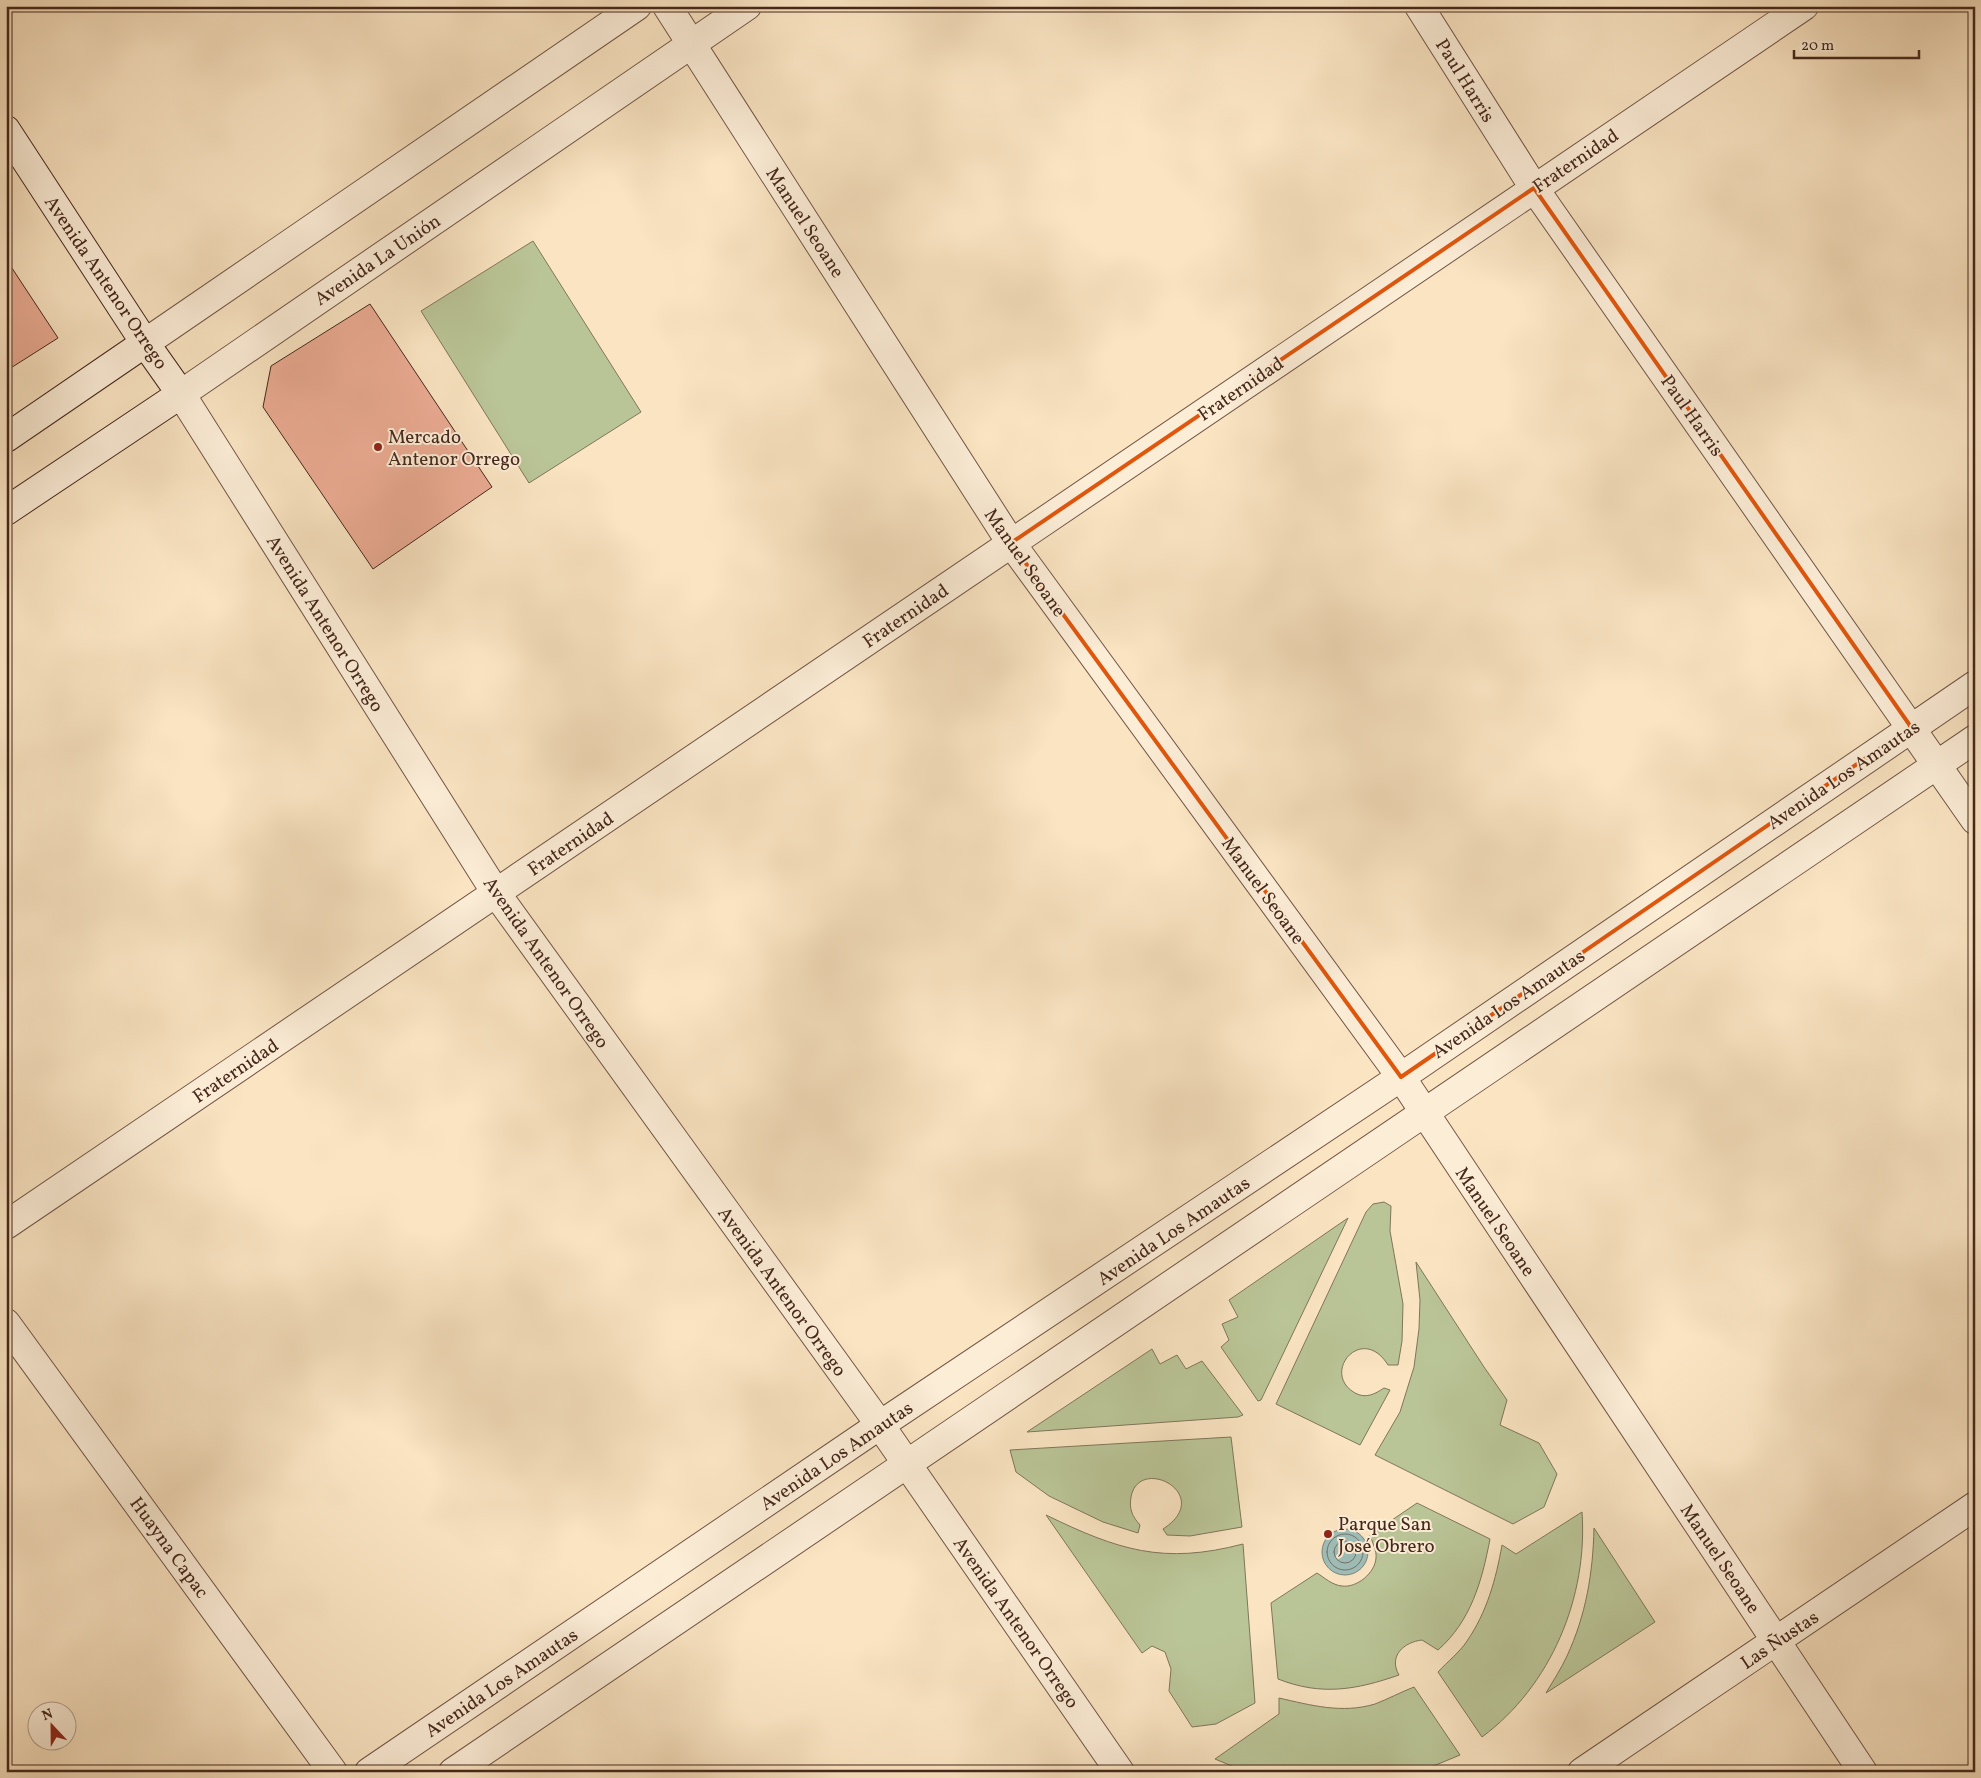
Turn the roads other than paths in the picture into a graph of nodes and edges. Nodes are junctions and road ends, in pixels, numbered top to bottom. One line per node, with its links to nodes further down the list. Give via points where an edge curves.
1 (637, 6): 9 (street)
2 (667, 6): 6 (street, Manuel Seoane)
3 (747, 6): 6 (street, Avenida La Unión)
4 (1419, 6): 8 (street, Paul Harris)
5 (1804, 6): 8 (street, Fraternidad)
6 (692, 43): 10 (street, Avenida La Unión); 13 (street, Manuel Seoane)
7 (6, 130): 9 (street, Avenida Antenor Orrego)
8 (1534, 188): 13 (street, Fraternidad); 15 (street, Paul Harris)
9 (145, 342): 10 (street, Avenida Antenor Orrego); 11 (street)
10 (181, 394): 12 (street, Avenida La Unión); 19 (street, Avenida Antenor Orrego)
11 (6, 438)
12 (6, 511)
13 (1011, 543): 19 (street, Fraternidad); 20 (street, Manuel Seoane)
14 (1975, 685): 15 (street, Avenida Los Amautas)
15 (1911, 727): 17 (street, Paul Harris); 20 (street, Avenida Los Amautas)
16 (1975, 738): 17 (street)
17 (1936, 764): 18 (street, Paul Harris); 21 (street)
18 (1975, 820)
19 (496, 893): 22 (street, Fraternidad); 24 (street, Avenida Antenor Orrego)
20 (1401, 1077): 21 (street, Manuel Seoane); 24 (street, Avenida Los Amautas)
21 (1424, 1113): 25 (street); 27 (street, Manuel Seoane)
22 (6, 1225)
23 (6, 1323): 28 (street, Huayna Capac)
24 (880, 1425): 25 (street, Avenida Antenor Orrego); 29 (street, Avenida Los Amautas)
25 (907, 1464): 30 (street); 31 (street, Avenida Antenor Orrego)
26 (1975, 1506): 27 (street, Las Ñustas)
27 (1776, 1641): 32 (street, Las Ñustas); 33 (street, Manuel Seoane)
28 (334, 1772)
29 (369, 1772)
30 (453, 1772)
31 (1120, 1772)
32 (1582, 1772)
33 (1863, 1772)

